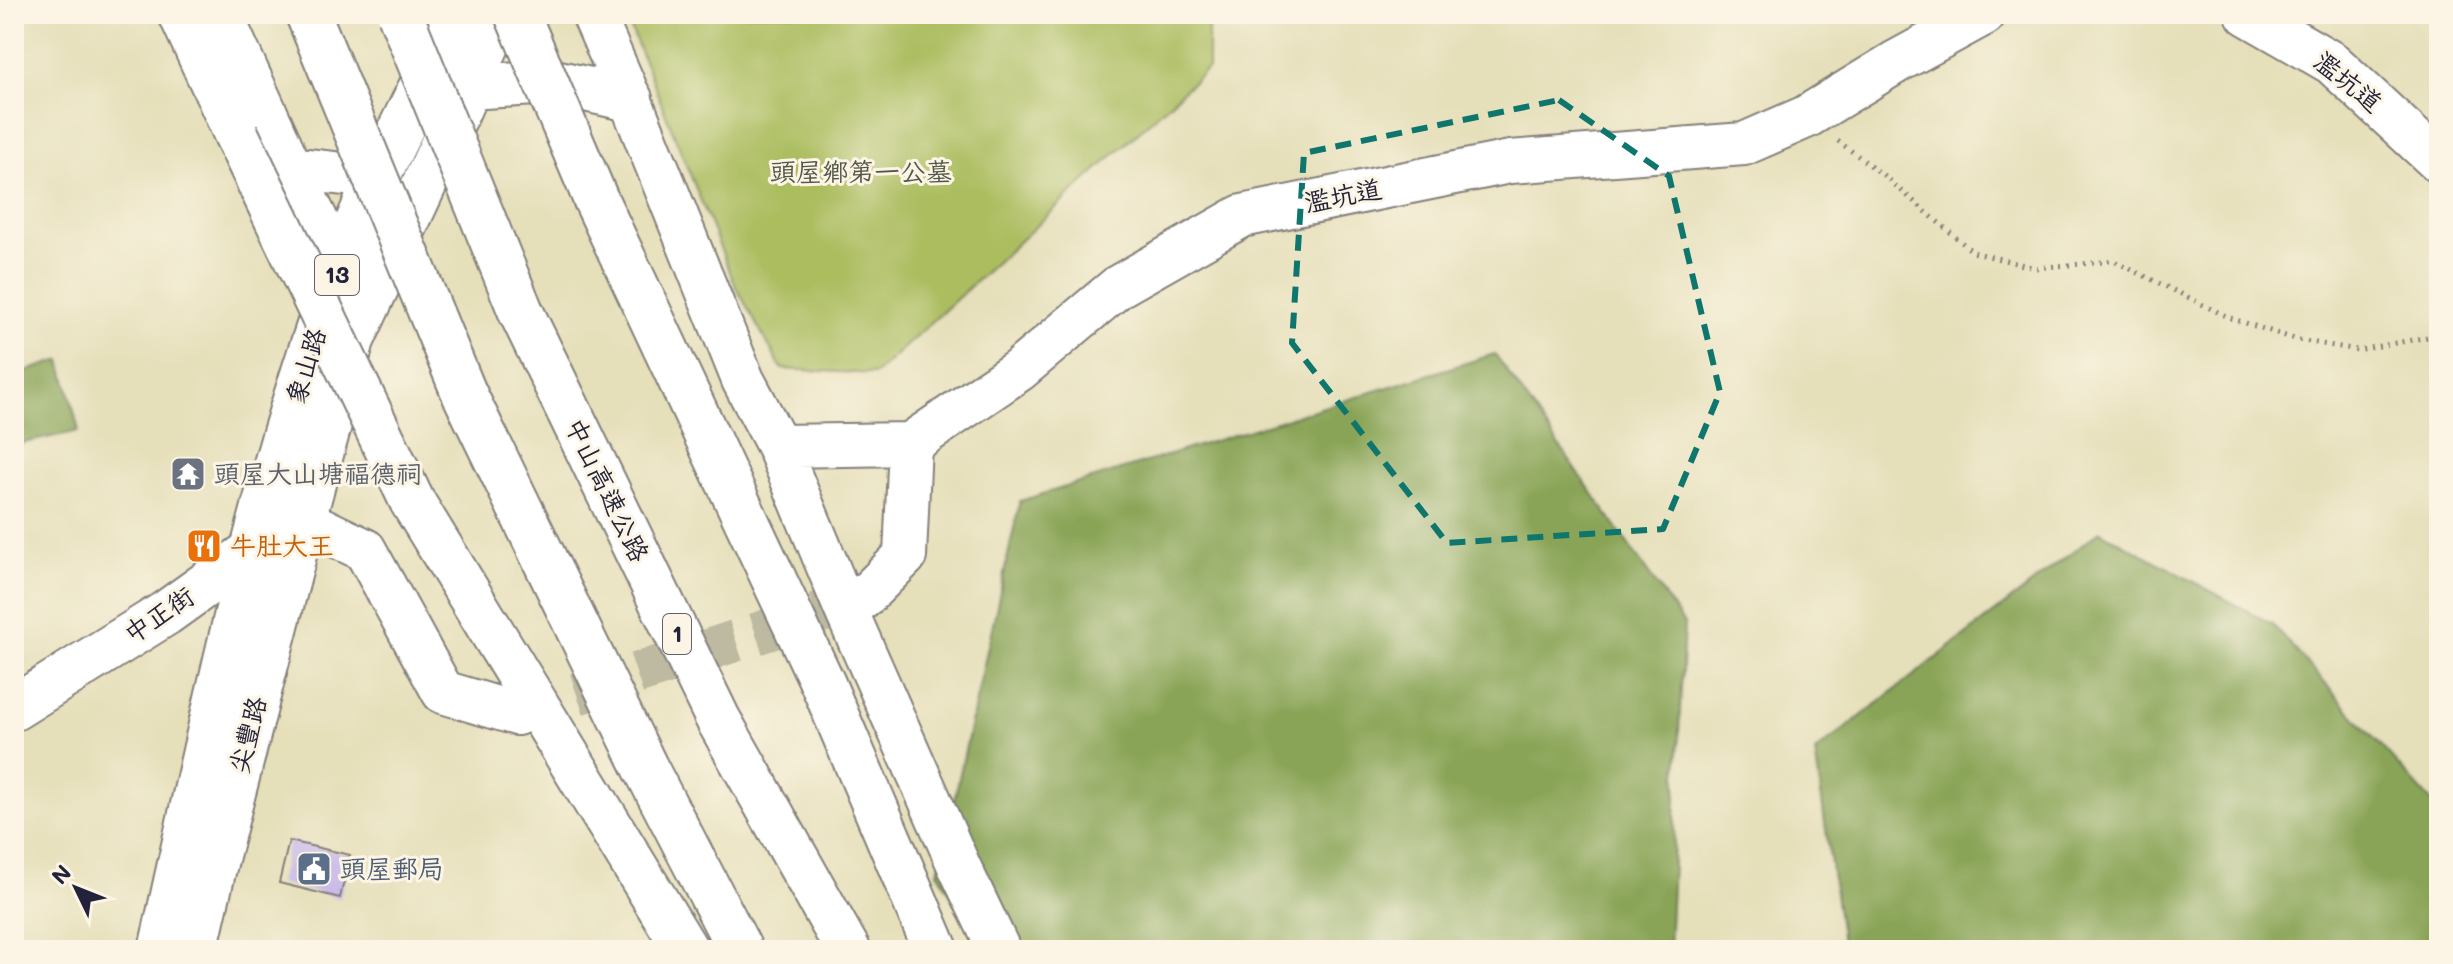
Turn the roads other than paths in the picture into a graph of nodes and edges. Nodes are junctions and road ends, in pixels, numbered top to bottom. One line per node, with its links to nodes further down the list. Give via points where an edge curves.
1 (181, 14): 27 (main road, bridge, via 412,501)
2 (221, 14): 14 (street)
3 (308, 14): 28 (main road, bridge, via 464,393)
4 (400, 14): 29 (main road, 中山高速公路 / 1, bridge, via 521,312 718,719)
5 (457, 14): 15 (main road, 象山路 / 13)
6 (501, 14): 11 (main road, 象山路 / 13)
7 (517, 14): 30 (main road, bridge, via 596,200 823,684)
8 (593, 14): 12 (street)
9 (1984, 14): 18 (street, 濫坑道, via 1806,117 1744,144 1510,162 1242,216 1119,286 1019,370)
10 (2247, 14): 13 (street, 濫坑道, via 2332,63)
11 (467, 87): 12 (main road, via 554,82); 17 (main road, 象山路 / 13)
12 (630, 99): 19 (street, via 743,380)
13 (2439, 162)
14 (291, 168): 15 (street); 16 (street)
15 (379, 178): 16 (main road, 象山路 / 13)
16 (339, 268): 17 (street); 21 (main road, 象山路 / 13)
17 (365, 316): 20 (main road, 象山路 / 13, via 352,340)
18 (910, 444): 19 (street); 22 (street, via 905,556)
19 (778, 446): 31 (street)
20 (303, 520): 21 (main road, 中正街); 24 (street, via 365,550 443,692); 26 (main road, 尖豐路 / 13)
21 (251, 550): 23 (main road, 中正街, via 166,613); 25 (main road, 尖豐路 / 13)
22 (863, 598)
23 (14, 708)
24 (517, 714)
25 (161, 950)
26 (195, 950)
27 (686, 950)
28 (740, 950)
29 (848, 950)
30 (936, 950)
31 (999, 950)

